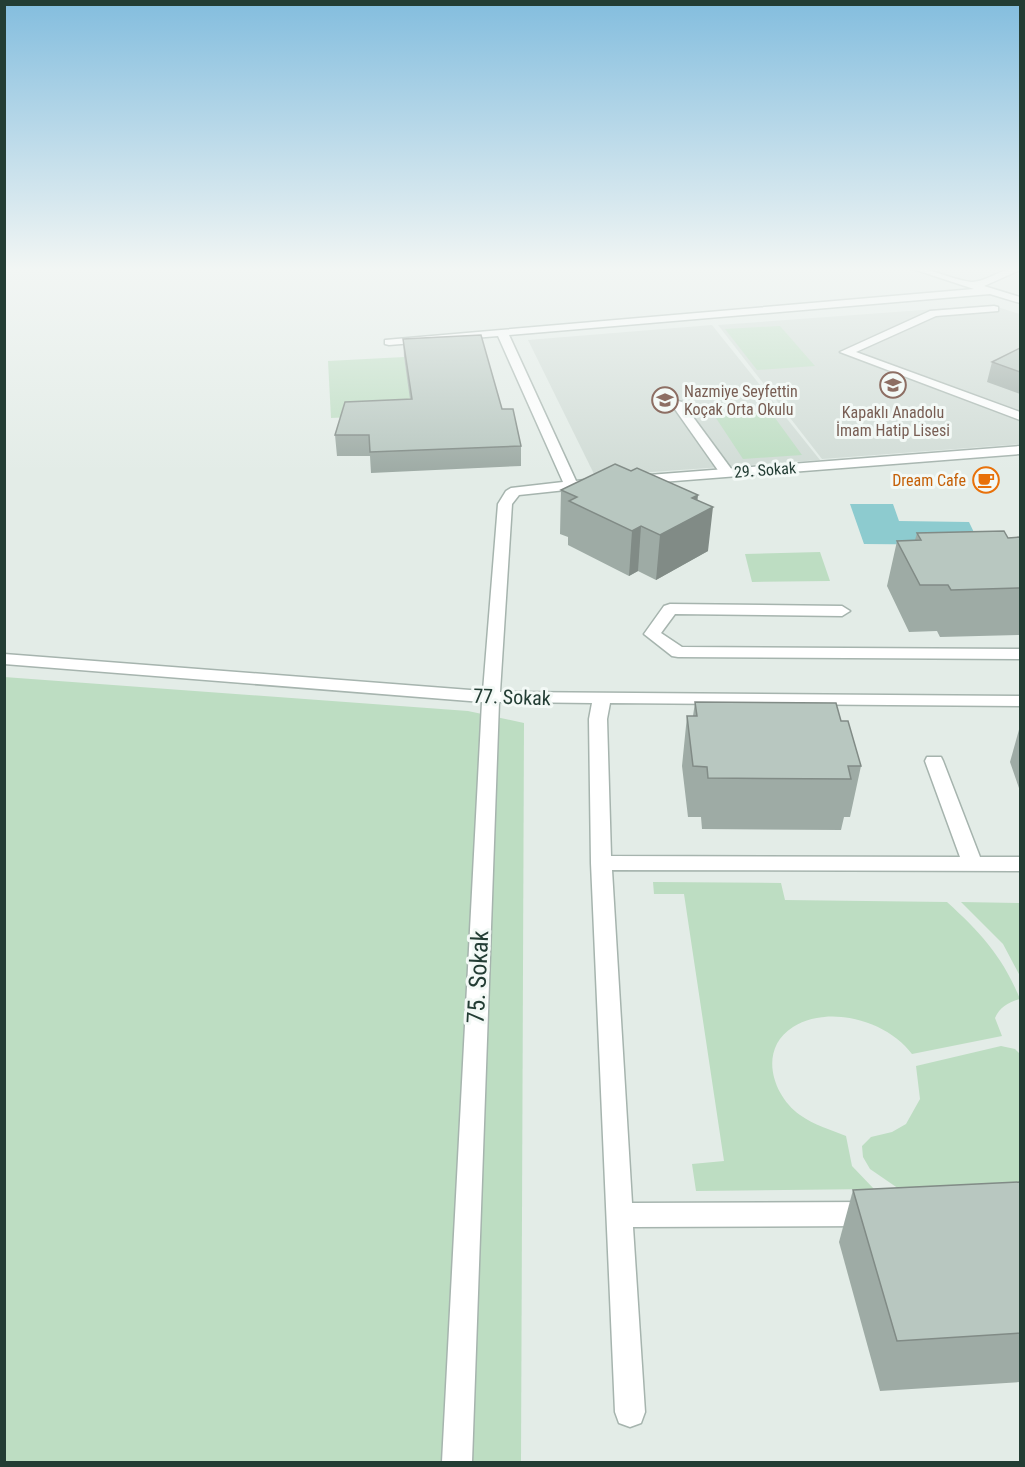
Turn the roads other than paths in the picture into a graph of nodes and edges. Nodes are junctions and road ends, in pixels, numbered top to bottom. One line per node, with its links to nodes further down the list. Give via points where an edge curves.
1 (471, 335): 4 (street)
2 (503, 335): 11 (street)
3 (883, 335): 6 (street, via 846,352)
4 (389, 342)
5 (678, 405): 8 (street)
6 (1020, 416)
7 (1020, 450): 8 (street, 29. Sokak)
8 (727, 473): 9 (street, 29. Sokak)
9 (627, 481)
10 (604, 482): 11 (street)
11 (571, 485): 15 (street, 75. Sokak, via 526,489 511,494 505,504)
12 (843, 611): 13 (street, via 670,609 652,634 678,652)
13 (1020, 654)
14 (4, 659): 15 (street, 77. Sokak)
15 (491, 697): 16 (street, 77. Sokak); 25 (street, 75. Sokak)
16 (603, 699): 17 (street, 77. Sokak); 19 (street, via 598,719)
17 (1020, 701)
18 (934, 761): 21 (street)
19 (601, 863): 21 (street); 23 (street)
20 (1020, 864): 21 (street)
21 (974, 865)
22 (891, 1214): 23 (street)
23 (620, 1215): 24 (street)
24 (630, 1412)
25 (457, 1462)

